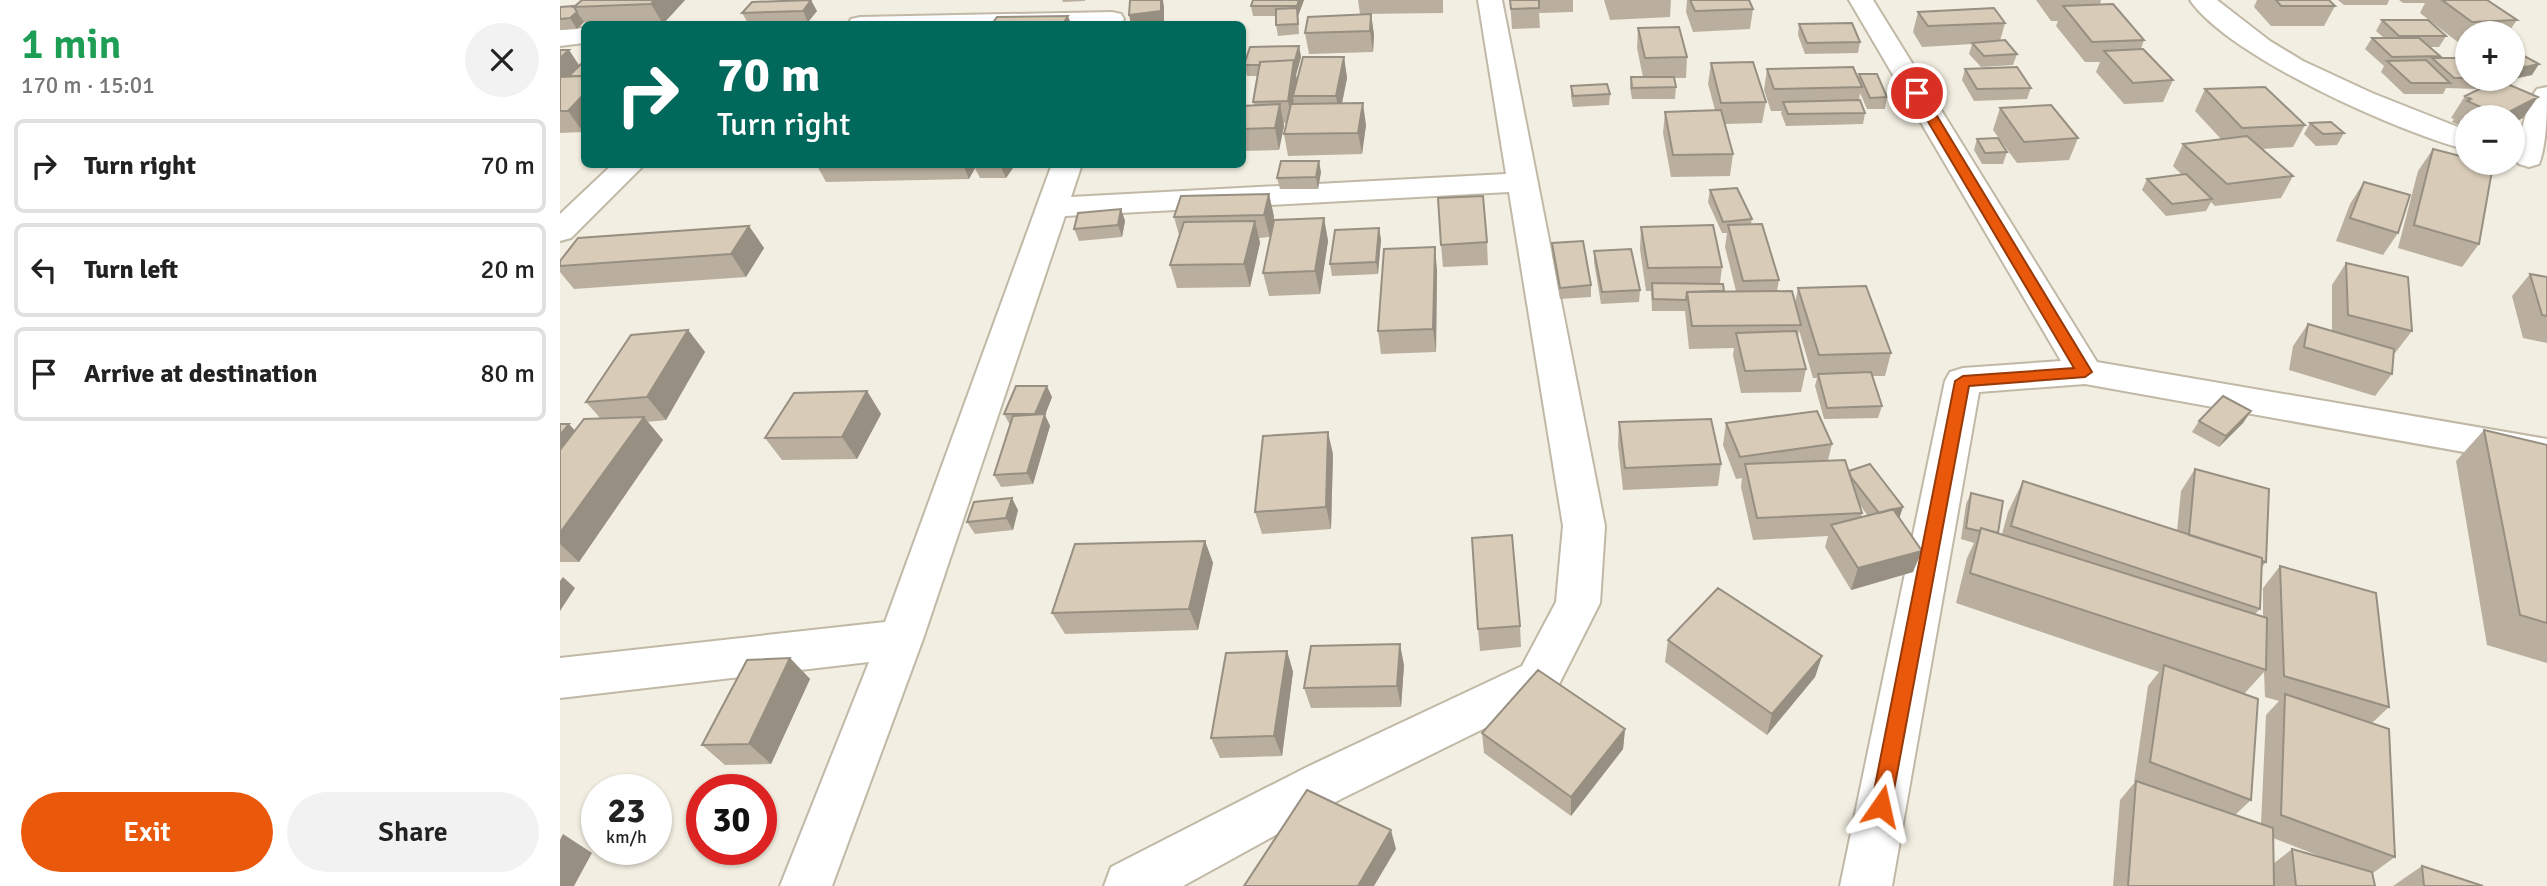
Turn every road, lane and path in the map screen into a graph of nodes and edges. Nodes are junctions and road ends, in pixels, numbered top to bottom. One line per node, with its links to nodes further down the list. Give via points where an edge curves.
1 (1490, 0): 13 (street)
2 (1861, 0): 16 (street)
3 (2202, 0): 9 (street, via 2278,59 2366,102)
4 (1113, 14): 5 (street)
5 (936, 21)
6 (581, 36): 7 (street)
7 (560, 38)
8 (2547, 95): 10 (street)
9 (2455, 136)
10 (2530, 158)
11 (627, 168): 15 (street)
12 (1066, 168): 14 (street)
13 (1522, 182): 14 (street); 21 (street, via 1584,526 1578,603 1538,680 1324,783)
14 (1054, 207): 18 (street)
15 (560, 231)
16 (2085, 372): 17 (street); 22 (street, via 1963,381)
17 (2547, 453)
18 (901, 639): 19 (street); 20 (street)
19 (560, 678)
20 (806, 886)
21 (1129, 886)
22 (1866, 886)

